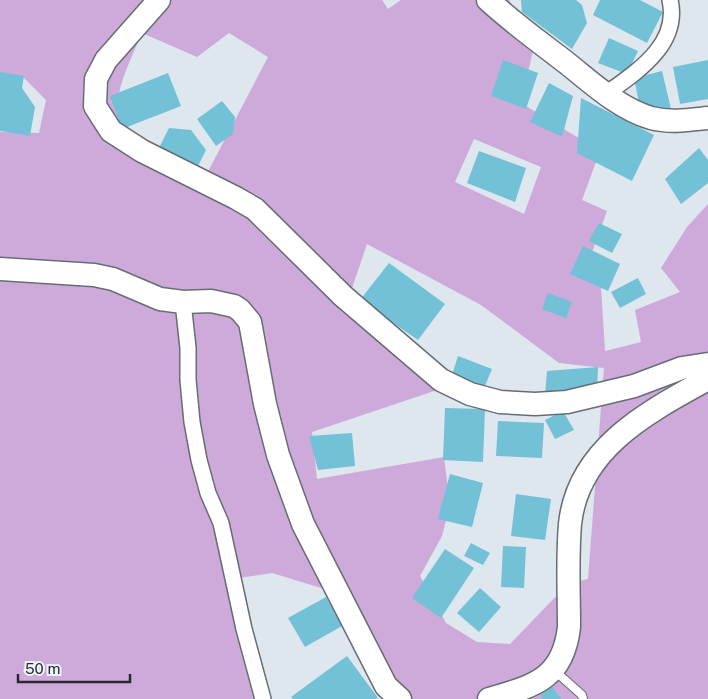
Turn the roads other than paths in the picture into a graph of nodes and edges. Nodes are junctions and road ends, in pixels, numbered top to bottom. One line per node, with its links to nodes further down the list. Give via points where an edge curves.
1 (159, 0): 8 (street, via 106,60 96,79 95,106 111,131 142,151 255,209 343,296 441,380 470,394 500,402 535,404 567,402 634,386 682,368)
2 (488, 0): 4 (street)
3 (670, 0): 4 (street, via 673,13 668,37 637,72)
4 (606, 94): 5 (street, via 651,118 671,121)
5 (708, 118)
6 (0, 269): 7 (street, via 94,274 160,299)
7 (183, 302): 11 (street, via 192,422 199,460 221,524); 12 (street, via 211,301 234,306 250,322 278,455 303,524 386,686)
8 (708, 364)
9 (708, 379): 10 (street, via 621,433 592,464 581,483 570,524 567,642)
10 (553, 670): 13 (street, via 530,686); 14 (lane)
11 (263, 699)
12 (400, 699)
13 (489, 699)
14 (583, 699)

